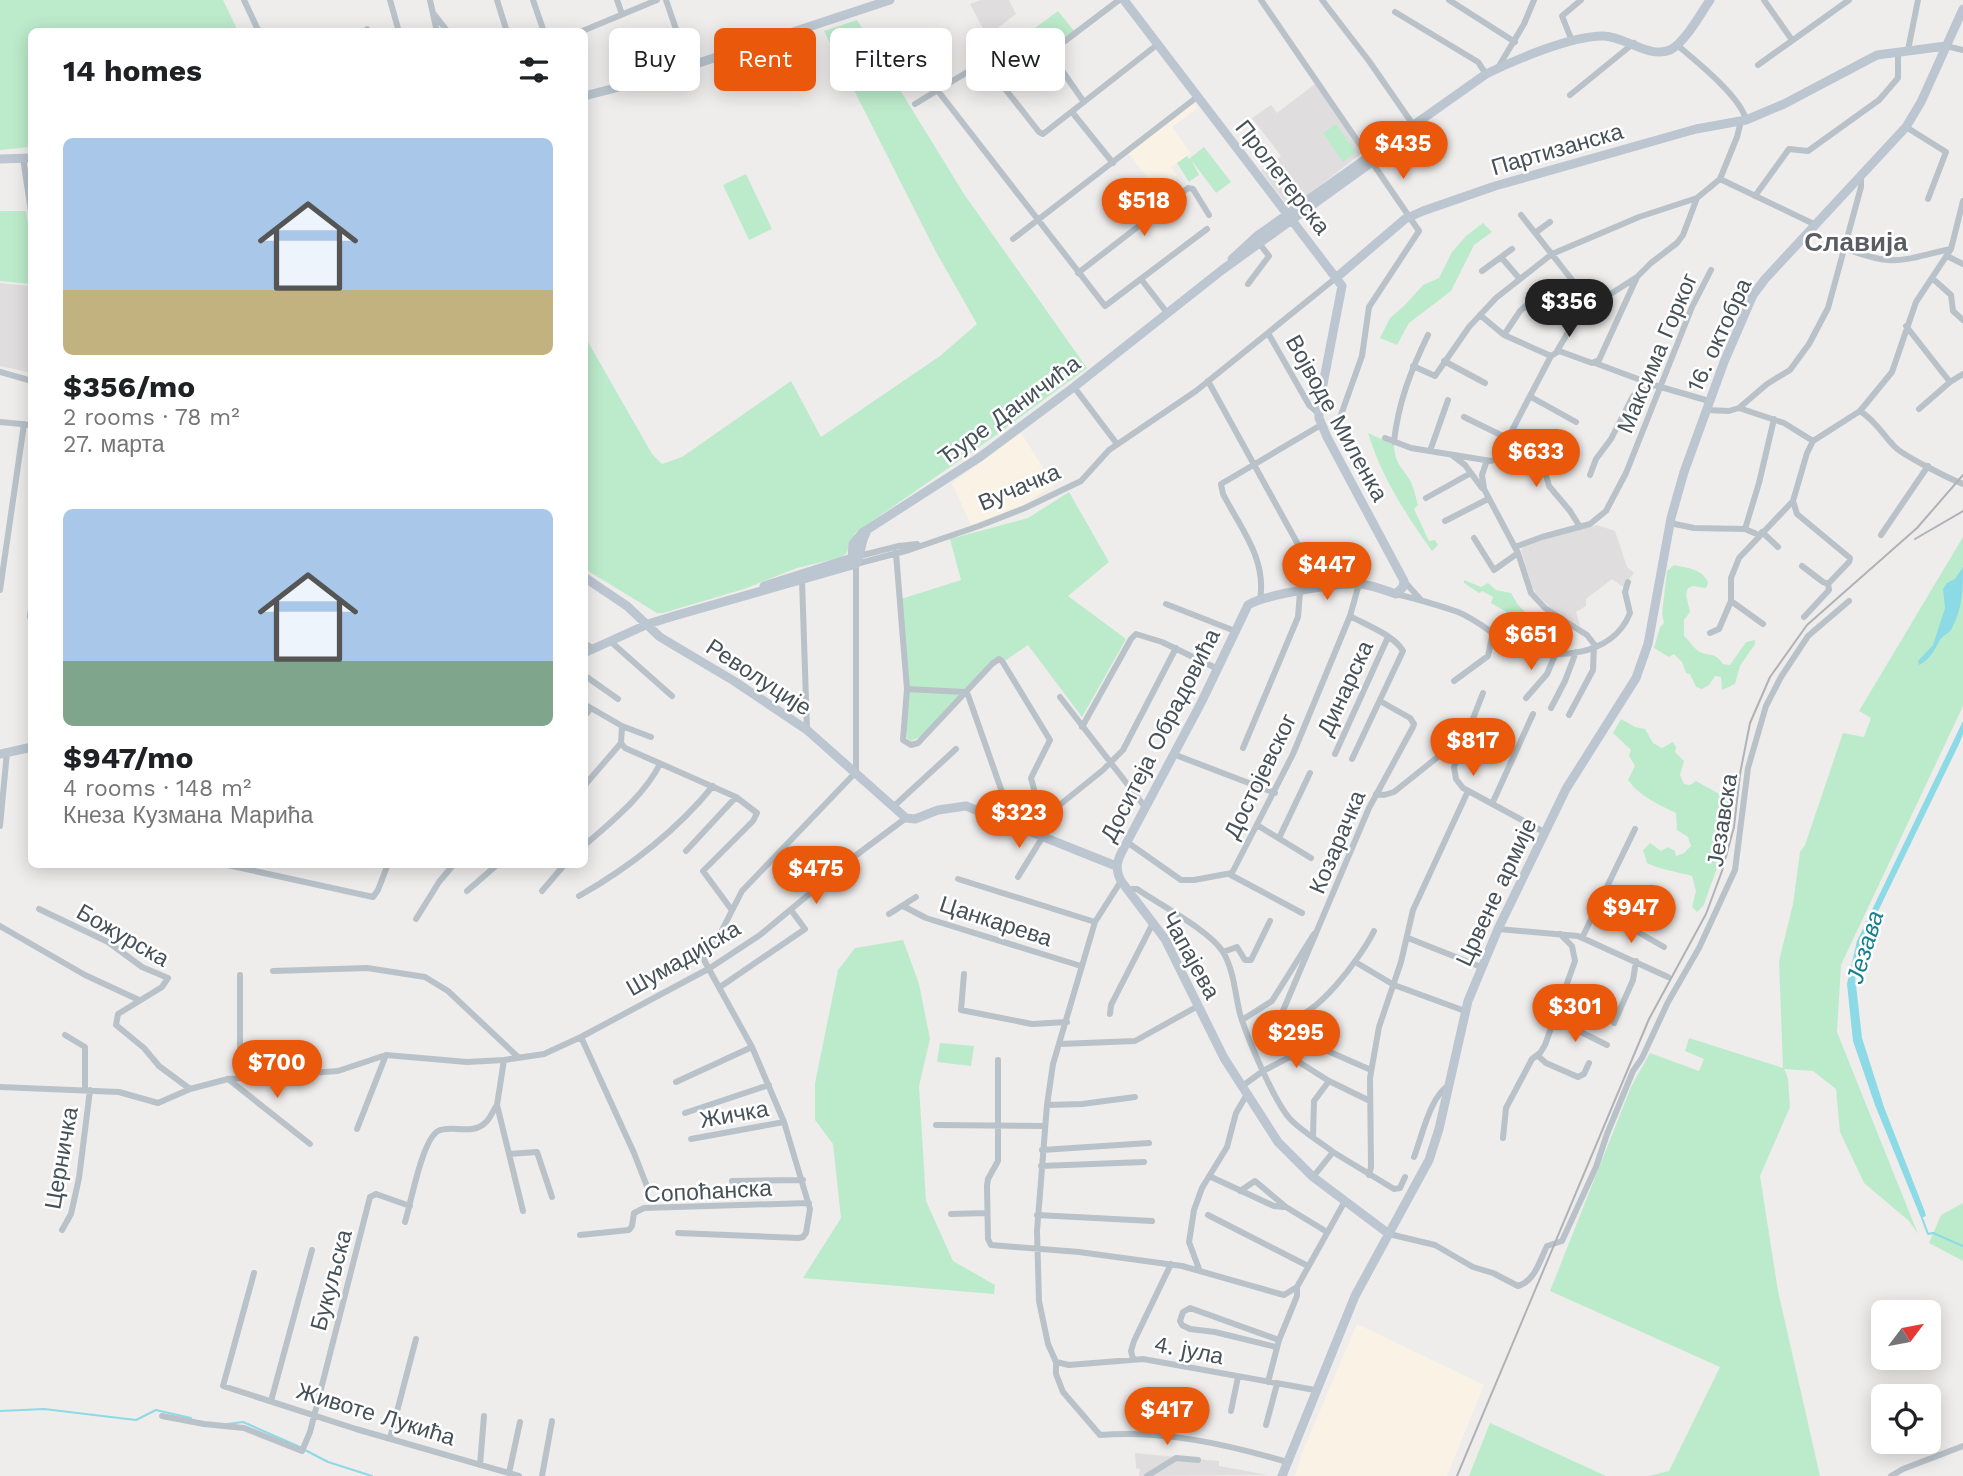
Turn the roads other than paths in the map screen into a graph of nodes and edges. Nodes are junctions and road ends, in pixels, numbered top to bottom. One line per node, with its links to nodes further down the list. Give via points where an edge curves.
1 (244, 0): 24 (street)
2 (390, 0): 25 (street)
3 (430, 0): 22 (street)
4 (497, 0): 28 (street)
5 (533, 0): 29 (street)
6 (617, 0): 23 (street)
7 (657, 0): 23 (street)
8 (666, 0): 30 (street)
9 (890, 0): 43 (street)
10 (1121, 0): 32 (street); 37 (street, Пролетерска)
11 (1261, 0): 62 (street)
12 (1322, 0): 58 (street)
13 (1449, 0): 35 (street)
14 (1581, 0): 34 (street, via 1562,16)
15 (1710, 0): 38 (street)
16 (1764, 0): 33 (street)
17 (1849, 0): 33 (street)
18 (1918, 0): 41 (street)
19 (1532, 1): 35 (street)
20 (1963, 9): 39 (street, 16. октобра)
21 (1395, 12): 46 (street, via 1478,62)
22 (433, 13): 26 (street); 27 (street)
23 (622, 14): 31 (street)
24 (257, 28)
25 (398, 28)
26 (436, 28)
27 (445, 28)
28 (506, 28)
29 (543, 28)
30 (676, 28)
31 (588, 29)
32 (1065, 40)
33 (1792, 40): 44 (street)
34 (1572, 41): 36 (street, Ђуре Даничића, via 1608,36); 42 (street, Ђуре Даничића)
35 (1515, 42): 42 (street); 45 (street)
36 (1633, 43): 38 (street, Ђуре Даничића, via 1658,52); 52 (street)
37 (1158, 44): 53 (street, Пролетерска); 54 (street)
38 (1677, 45): 57 (street, via 1736,102)
39 (1946, 46): 40 (street); 41 (street, Партизанска); 59 (street, 16. октобра)
40 (1963, 50)
41 (1903, 51): 57 (street, Партизанска, via 1871,57); 66 (street, via 1890,90 1808,151 1789,149)
42 (1521, 59): 45 (street, Ђуре Даничића)
43 (700, 63)
44 (1758, 65)
45 (1497, 68): 46 (street, Ђуре Даничића)
46 (1486, 74): 58 (street, Ђуре Даничића)
47 (1065, 75): 54 (street)
48 (609, 90): 51 (street)
49 (938, 91): 55 (street); 74 (street)
50 (1007, 91): 56 (street, via 1041,134)
51 (588, 95)
52 (1570, 96)
53 (1197, 97): 63 (street); 73 (street, Пролетерска)
54 (1084, 102): 56 (street)
55 (915, 104)
56 (1072, 112): 63 (street)
57 (1743, 121): 65 (street); 72 (street, Партизанска, via 1696,129 1495,186)
58 (1415, 126): 62 (street, Ђуре Даничића)
59 (1906, 127): 64 (street, 16. октобра); 68 (street, via 1946,152)
60 (27, 158): 61 (street)
61 (0, 159)
62 (1372, 159): 72 (street); 73 (street, Ђуре Даничића)
63 (1113, 163): 74 (street)
64 (1860, 176): 76 (street, 16. октобра); 81 (street)
65 (1720, 179): 66 (street); 67 (street)
66 (1755, 196): 76 (street)
67 (1697, 198): 84 (street); 93 (street, via 1681,239)
68 (1928, 199)
69 (1963, 201): 82 (street)
70 (1209, 215): 91 (street, via 1196,192 1188,188)
71 (1521, 215): 78 (street)
72 (1410, 216): 92 (street, Партизанска); 133 (street, via 1419,231 1369,307 1362,356)
73 (1290, 218): 80 (street, Ђуре Даничића); 88 (street, Ђуре Даничића, via 1252,240); 92 (street, Пролетерска)
74 (1038, 221): 79 (street); 91 (street)
75 (1550, 222): 78 (street)
76 (1816, 225): 122 (street, 16. октобра, via 1753,295)
77 (1207, 229): 96 (street)
78 (1535, 233): 84 (street)
79 (1013, 239)
80 (1259, 243): 88 (street, Ђуре Даничића); 97 (street, via 1269,256)
81 (1844, 248): 82 (street, via 1890,262); 123 (street, via 1828,308 1809,344 1790,370)
82 (1951, 248): 85 (street)
83 (1512, 249): 86 (street)
84 (1552, 254): 93 (street, via 1591,304); 94 (street)
85 (1947, 256): 87 (street); 95 (street)
86 (1501, 257): 90 (street); 94 (street)
87 (1963, 264)
88 (1222, 270): 99 (street, Ђуре Даничића)
89 (1711, 270): 118 (street, Максима Горког)
90 (1482, 271)
91 (1078, 273): 96 (street, via 1105,306)
92 (1337, 277): 104 (street, Партизанска); 126 (street, via 1342,291)
93 (1637, 277): 110 (street)
94 (1519, 278): 100 (street)
95 (1932, 278): 101 (street, via 1951,295 1954,311); 103 (street)
96 (1141, 279): 99 (street)
97 (1248, 284)
98 (1543, 290): 106 (street, via 1520,311)
99 (1168, 314): 119 (street, Ђуре Даничића)
100 (1480, 316): 106 (street); 109 (street)
101 (1963, 320)
102 (1573, 324): 107 (street)
103 (1906, 326): 116 (street); 125 (street, via 1892,372)
104 (1268, 333): 115 (street, Партизанска); 126 (street, Војводе Миленка)
105 (1428, 335): 111 (street)
106 (1504, 335): 108 (street)
107 (1558, 351): 108 (street); 110 (street)
108 (1551, 356): 120 (street)
109 (1444, 361): 111 (street, via 1434,376); 117 (street)
110 (1595, 363): 118 (street)
111 (1413, 366): 137 (street, via 1399,407)
112 (0, 372): 114 (street)
113 (1963, 374): 116 (street)
114 (28, 380)
115 (1209, 381): 138 (street, Партизанска); 142 (street)
116 (1950, 382): 124 (street)
117 (1485, 383)
118 (1658, 386): 122 (street); 145 (street, via 1633,396); 153 (street, Максима Горког, via 1614,501 1599,519)
119 (1074, 387): 138 (street); 162 (street, Ђуре Даничића, via 980,457 855,539 852,550)
120 (1531, 397): 130 (street); 134 (street)
121 (1448, 400): 139 (street)
122 (1708, 406): 123 (street, via 1729,411); 152 (street, 16. октобра)
123 (1739, 408): 128 (street)
124 (1919, 409)
125 (1860, 411): 136 (street); 143 (street, via 1899,451)
126 (1318, 413): 132 (street, Војводе Миленка)
127 (1464, 417): 134 (street)
128 (1774, 419): 136 (street); 154 (street)
129 (0, 422): 131 (street)
130 (1576, 422)
131 (28, 424): 171 (street)
132 (1321, 425): 142 (street); 166 (street, Војводе Миленка)
133 (1337, 426)
134 (1510, 437): 141 (street, via 1497,459); 153 (street, via 1526,447 1529,464 1546,475 1549,486)
135 (1385, 438): 137 (street)
136 (1814, 441): 150 (street)
137 (1394, 442): 139 (street)
138 (1117, 444): 158 (street, Вучачка, via 1076,484 1025,508)
139 (1430, 451): 140 (street)
140 (1448, 454): 141 (street); 144 (street)
141 (1487, 460): 147 (street)
142 (1255, 463): 170 (street); 175 (street, via 1220,487 1259,561)
143 (1928, 466): 146 (street); 156 (street)
144 (1471, 473): 147 (street); 148 (street)
145 (1590, 475)
146 (1963, 484)
147 (1484, 489): 149 (street)
148 (1426, 498)
149 (1488, 499): 151 (street); 160 (street)
150 (1793, 501): 155 (street); 169 (street, via 1797,514 1850,558)
151 (1445, 522)
152 (1671, 523): 154 (street); 193 (street, 16. октобра)
153 (1580, 527): 160 (street, Максима Горког)
154 (1745, 530): 155 (street)
155 (1760, 534): 159 (street); 177 (street, via 1735,567)
156 (1881, 535)
157 (1474, 538): 160 (street, Максима Горког, via 1493,570)
158 (922, 544): 161 (street, Вучачка); 162 (street, Вучачка)
159 (1778, 547)
160 (1516, 550): 189 (street, via 1535,597 1587,635)
161 (895, 553): 162 (street, Вучачка); 198 (street)
162 (856, 559): 164 (street, Вучачка); 173 (street, Вучачка, via 772,582); 225 (street)
163 (1802, 566): 169 (street)
164 (802, 580): 173 (street, Вучачка); 212 (street)
165 (588, 581): 182 (street, Револуције)
166 (1404, 581): 174 (street); 176 (street)
167 (1628, 582): 189 (street, via 1629,617 1619,632)
168 (1359, 584): 170 (street); 174 (street); 180 (street, Достојевског)
169 (1828, 584): 181 (street, via 1829,590)
170 (1322, 588): 172 (street)
171 (0, 590)
172 (1300, 592): 175 (street); 216 (street, via 1298,617)
173 (750, 593): 182 (street, Вучачка)
174 (1396, 594): 176 (street)
175 (1260, 600): 184 (street, Доситеја Обрадовића, via 1248,605)
176 (1421, 600): 185 (street, via 1457,612)
177 (1731, 601): 183 (street); 186 (street, via 1719,629)
178 (1849, 601): 372 (street, Језавска, via 1808,636 1766,706 1748,768 1735,870 1626,1085 1562,1241 1547,1245 1535,1271 1522,1286 1514,1286 1435,1245)
179 (1166, 604): 184 (street)
180 (1350, 616): 187 (street); 230 (street, Достојевског)
181 (1804, 617)
182 (648, 624): 188 (street, Вучачка); 212 (street, Револуције, via 666,641)
183 (1763, 624)
184 (1236, 631): 195 (street, Доситеја Обрадовића)
185 (1493, 632): 194 (street, via 1514,645); 197 (street, via 1488,656)
186 (1710, 633)
187 (1388, 637): 205 (street, via 1403,651); 221 (street, Динарска)
188 (610, 642): 191 (street, Вучачка); 201 (street)
189 (1595, 647): 192 (street); 209 (street, via 1593,670)
190 (1176, 648): 195 (street); 211 (street, via 1133,635); 223 (street, via 1126,745)
191 (589, 651)
192 (1576, 652): 194 (street); 207 (street)
193 (1646, 652): 242 (street, Црвене армије, via 1629,691 1577,770)
194 (1555, 655): 203 (street, via 1547,674)
195 (1218, 669): 220 (street, Доситеја Обрадовића)
196 (588, 678): 204 (street)
197 (1454, 681)
198 (907, 690): 199 (street); 199 (street, via 903,740 911,745 918,743)
199 (964, 692): 237 (street, via 972,703 1002,792); 240 (street, via 999,659 1050,740 1031,778 1038,804)
200 (1483, 693): 218 (street)
201 (672, 696)
202 (1060, 697): 211 (street)
203 (1526, 698)
204 (618, 699)
205 (1380, 701): 222 (street); 231 (street, Козарачка, via 1414,724)
206 (588, 706): 210 (street)
207 (1551, 708)
208 (1533, 714): 233 (street)
209 (1569, 715)
210 (622, 726): 213 (street); 214 (street)
211 (1082, 727): 223 (street)
212 (807, 730): 225 (street, Револуције)
213 (651, 737)
214 (621, 743): 224 (street); 227 (street)
215 (28, 748): 219 (street)
216 (1243, 748)
217 (956, 749): 234 (street)
218 (1460, 749): 229 (street, via 1453,774); 231 (street, via 1446,750 1394,792)
219 (4, 753): 239 (street)
220 (1174, 754): 230 (street); 235 (street, Доситеја Обрадовића)
221 (1335, 754)
222 (1352, 759)
223 (1109, 763): 235 (street); 240 (street)
224 (660, 764): 228 (street); 245 (street, via 627,806)
225 (856, 772): 234 (street, Револуције); 265 (street, via 742,891)
226 (1310, 773): 244 (street)
227 (588, 781)
228 (713, 786): 232 (street); 261 (street, via 646,852)
229 (1468, 791): 233 (street); 279 (street, via 1417,899)
230 (1275, 793): 238 (street, Достојевског)
231 (1376, 794): 275 (street, Козарачка)
232 (736, 797): 247 (street); 265 (street, via 756,816 703,871)
233 (1492, 804): 242 (street)
234 (894, 807): 236 (street, Револуције)
235 (1145, 807): 246 (street, Доситеја Обрадовића)
236 (906, 818): 237 (street, Шумадијска, via 961,806); 266 (street, Шумадијска)
237 (1004, 822): 240 (street, Шумадијска)
238 (1257, 825): 244 (street); 255 (street, Достојевског)
239 (0, 826)
240 (1030, 829): 243 (street, Шумадијска)
241 (1635, 830): 267 (street)
242 (1544, 832): 276 (street, Црвене армије)
243 (1042, 838): 249 (street, Шумадијска); 256 (street)
244 (1279, 838): 248 (street)
245 (588, 842)
246 (1127, 842): 249 (street, Доситеја Обрадовића); 255 (street, Достојевског, via 1181,880)
247 (686, 851)
248 (1311, 858)
249 (1116, 866): 258 (street, Доситеја Обрадовића)
250 (240, 868): 251 (street, via 373,897)
251 (386, 868)
252 (451, 868): 270 (street)
253 (493, 868): 259 (street)
254 (562, 868): 260 (street)
255 (1229, 874): 268 (street)
256 (1018, 877)
257 (958, 879): 272 (street)
258 (1124, 885): 272 (street); 273 (street, Чапајева); 282 (street, via 1180,917)
259 (467, 891)
260 (542, 891)
261 (579, 896)
262 (915, 897): 263 (street, Цанкарева)
263 (903, 906): 269 (street, Цанкарева); 285 (street, Цанкарева, via 926,918)
264 (38, 909): 294 (street, Божурска, via 108,942 142,967 168,978 162,987)
265 (731, 909): 287 (street, via 704,957)
266 (791, 909): 287 (street, Шумадијска); 293 (street, via 805,929)
267 (1598, 909): 280 (street); 281 (street)
268 (1302, 913)
269 (889, 914)
270 (416, 919)
271 (1270, 921): 282 (street, via 1250,961 1237,947)
272 (1095, 922): 285 (street)
273 (1153, 923): 295 (street, Чапајева); 297 (street)
274 (0, 926): 294 (street, Божурска)
275 (1320, 927): 284 (street, Козарачка, via 1282,1015 1289,1019 1304,1014); 299 (street, via 1272,1001)
276 (1498, 929): 278 (street); 286 (street, Црвене армије)
277 (1374, 931): 284 (street)
278 (1560, 934): 280 (street); 298 (street, via 1572,946 1575,961)
279 (1408, 938): 286 (street); 292 (street)
280 (1582, 938): 283 (street)
281 (1664, 947)
282 (1223, 952): 299 (street)
283 (1636, 961): 291 (street); 301 (street, via 1633,980)
284 (1357, 963): 292 (street)
285 (1081, 967): 300 (street)
286 (1481, 967): 296 (street, Црвене армије)
287 (710, 968): 293 (street); 303 (street, Шумадијска)
288 (273, 971): 311 (street, via 367,968 423,976 448,991)
289 (964, 974): 300 (street, via 961,1010 1032,1024)
290 (240, 975): 318 (street)
291 (1668, 976)
292 (1394, 985): 296 (street); 316 (street)
293 (720, 987): 307 (street)
294 (139, 1000): 325 (street, via 118,1014 116,1026)
295 (1198, 1006): 305 (street, via 1135,1041); 327 (street, Чапајева)
296 (1465, 1011): 323 (street, Црвене армије)
297 (1110, 1014)
298 (1555, 1018): 306 (street); 310 (street)
299 (1242, 1020): 317 (street)
300 (1067, 1023): 305 (street)
301 (1614, 1023)
302 (65, 1035): 326 (street, Церничка, via 85,1047)
303 (581, 1037): 311 (street, Шумадијска, via 544,1054); 355 (street)
304 (1315, 1043): 312 (street)
305 (1060, 1044): 331 (street)
306 (1607, 1045)
307 (752, 1047): 321 (street); 322 (street)
308 (1324, 1049): 316 (street)
309 (386, 1055): 313 (street, Шумадијска, via 467,1062); 318 (street, Шумадијска, via 338,1071); 337 (street)
310 (1538, 1055): 315 (street, via 1578,1077); 339 (street, via 1506,1108)
311 (519, 1057): 313 (street, Шумадијска)
312 (1291, 1057): 317 (street); 320 (street)
313 (504, 1060): 330 (street)
314 (998, 1060): 335 (street)
315 (1589, 1063)
316 (1371, 1070): 329 (street)
317 (1263, 1071): 327 (street); 338 (street, via 1289,1118)
318 (240, 1076): 319 (street, Шумадијска)
319 (228, 1079): 325 (street); 342 (street)
320 (1329, 1081): 329 (street); 338 (street, via 1314,1101)
321 (676, 1082)
322 (768, 1085): 332 (street); 333 (street)
323 (1449, 1085): 346 (street, Црвене армије, via 1432,1107); 372 (street, Црвене армије, via 1429,1160)
324 (0, 1087): 326 (street)
325 (190, 1089): 326 (street, via 158,1103 127,1093)
326 (88, 1090): 369 (street, Церничка, via 79,1178 71,1214)
327 (1244, 1091): 350 (street, via 1227,1147); 351 (street, Чапајева, via 1278,1142)
328 (1135, 1097): 331 (street)
329 (1370, 1101): 349 (street)
330 (497, 1105): 345 (street); 360 (street, via 480,1127 436,1133)
331 (1046, 1105): 336 (street)
332 (685, 1113)
333 (784, 1122): 340 (street, Жичка); 353 (street)
334 (936, 1125): 335 (street)
335 (998, 1125): 336 (street); 363 (street, via 998,1161 988,1179)
336 (1045, 1126): 343 (street)
337 (357, 1129)
338 (1313, 1136): 344 (street)
339 (1503, 1138)
340 (691, 1139)
341 (1149, 1143): 343 (street)
342 (310, 1144)
343 (1042, 1150): 348 (street)
344 (1333, 1152): 349 (street); 351 (street)
345 (509, 1154): 357 (street, via 537,1152); 362 (street)
346 (1414, 1157)
347 (1144, 1162): 348 (street)
348 (1041, 1166): 365 (street)
349 (1369, 1175): 352 (street, via 1397,1190)
350 (1209, 1176): 356 (street); 378 (street, via 1189,1237)
351 (1313, 1177): 358 (street, Чапајева)
352 (1405, 1177)
353 (803, 1180): 354 (street); 359 (street)
354 (732, 1181)
355 (648, 1189)
356 (1240, 1191): 361 (street); 361 (street, via 1255,1181)
357 (552, 1197)
358 (1345, 1201): 370 (street); 372 (street, Чапајева)
359 (809, 1203): 371 (street, via 806,1233 801,1238); 373 (street, Сопоћанска, via 644,1208 634,1213 629,1230)
360 (410, 1206): 368 (street); 394 (street, Букуљска, via 376,1194 370,1197)
361 (1286, 1208): 370 (street)
362 (523, 1211)
363 (987, 1213): 364 (street); 374 (street, via 991,1245)
364 (951, 1214)
365 (1037, 1215): 367 (street); 374 (street)
366 (1208, 1215): 377 (street)
367 (1153, 1221)
368 (405, 1222)
369 (62, 1230)
370 (1327, 1232): 377 (street)
371 (678, 1233)
372 (1389, 1234): 391 (street, Црвене армије, via 1355,1296)
373 (580, 1235)
374 (1036, 1249): 376 (street); 387 (street, via 1039,1301)
375 (312, 1251): 392 (street)
376 (1171, 1264): 378 (street); 386 (street, via 1134,1342)
377 (1308, 1266): 380 (street)
378 (1199, 1269): 381 (street)
379 (254, 1273): 392 (street, Животе Лукића, via 223,1386)
380 (1297, 1287): 381 (street); 382 (street)
381 (1289, 1293): 382 (street)
382 (1295, 1301): 384 (street)
383 (416, 1339): 400 (street)
384 (1279, 1340): 385 (street); 385 (street, via 1191,1308 1181,1315 1180,1323 1190,1329)
385 (1276, 1348): 389 (street)
386 (1133, 1359): 387 (street, 4. јула, via 1069,1365); 388 (street, 4. јула)
387 (1056, 1362): 403 (street, via 1063,1392 1100,1435 1117,1432 1209,1441)
388 (1238, 1377): 389 (street, 4. јула); 393 (street)
389 (1268, 1382): 390 (street, 4. јула)
390 (1277, 1384): 391 (street, 4. јула); 399 (street)
391 (1315, 1390): 403 (street, Црвене армије)
392 (271, 1401): 394 (street, Животе Лукића)
393 (1231, 1411)
394 (314, 1415): 395 (street, via 303,1448 244,1428); 400 (street, Животе Лукића)
395 (162, 1416)
396 (484, 1416): 404 (street)
397 (552, 1420): 407 (street)
398 (520, 1422): 405 (street)
399 (1266, 1425)
400 (390, 1438): 404 (street, Животе Лукића)
401 (1963, 1446): 410 (street)
402 (1198, 1460): 408 (street, via 1176,1458)
403 (1287, 1462): 409 (street, Црвене армије)
404 (480, 1465): 405 (street, Животе Лукића)
405 (509, 1474): 406 (street, Животе Лукића)
406 (519, 1476)
407 (542, 1476)
408 (1147, 1476)
409 (1282, 1476)
410 (1891, 1476)

